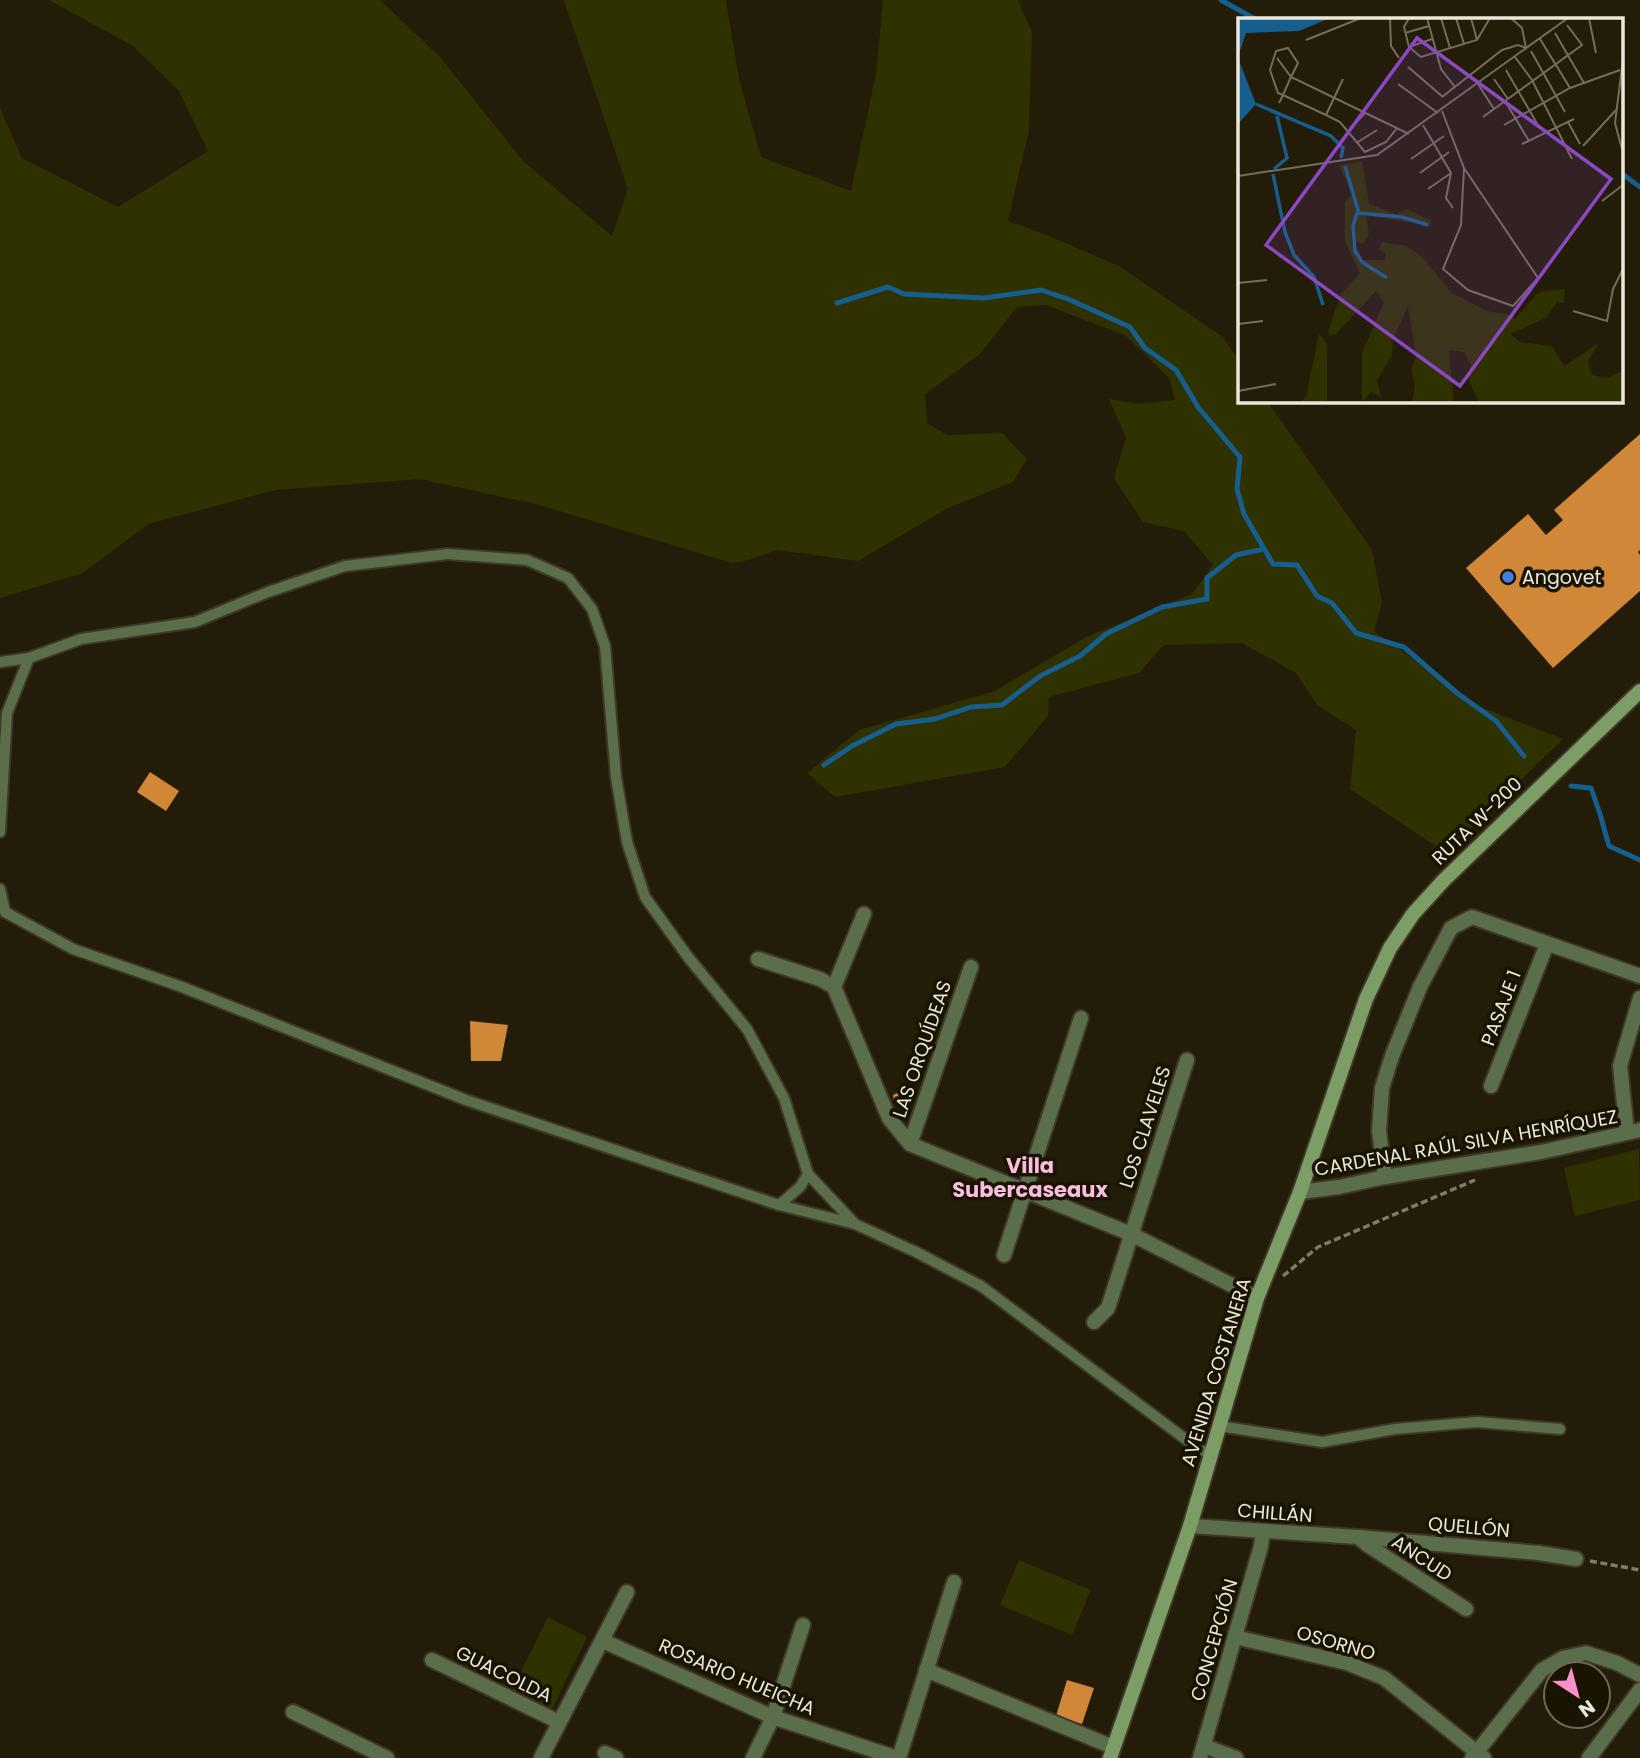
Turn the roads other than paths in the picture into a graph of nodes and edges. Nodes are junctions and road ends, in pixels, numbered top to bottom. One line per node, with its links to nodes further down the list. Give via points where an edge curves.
1 (29, 658): 2 (lane); 4 (lane, via 6,713); 19 (lane, via 81,639 194,622 345,566 448,554 527,560 568,578 592,609 605,646 616,777 627,842 645,897 747,1029 784,1098)
2 (0, 662)
3 (1640, 691): 13 (street, RUTA W-200, via 1413,914 1390,948)
4 (0, 832)
5 (0, 890): 23 (lane, via 5,912 73,949 466,1100)
6 (864, 914): 11 (street)
7 (1547, 944): 10 (street); 16 (street, PASAJE 1); 20 (street, via 1472,917 1451,928 1420,987 1382,1088 1379,1132)
8 (758, 959): 11 (street)
9 (971, 967): 18 (street, LAS ORQUÍDEAS)
10 (1640, 976)
11 (834, 987): 18 (street, via 888,1118)
12 (1640, 998): 17 (street, via 1620,1066)
13 (1366, 999): 22 (street, AVENIDA COSTANERA)
14 (1081, 1018): 21 (street)
15 (1187, 1060): 25 (street, LOS CLAVELES)
16 (1491, 1086)
17 (1634, 1131): 20 (street, CARDENAL RAÚL SILVA HENRÍQUEZ, via 1541,1152)
18 (910, 1144): 21 (street)
19 (808, 1174): 23 (lane); 24 (lane)
20 (1385, 1177): 22 (street, CARDENAL RAÚL SILVA HENRÍQUEZ)
21 (1026, 1191): 25 (street); 26 (street)
22 (1300, 1192): 27 (street, AVENIDA COSTANERA)
23 (779, 1205): 24 (lane)
24 (855, 1224): 31 (lane, via 981,1286)
25 (1131, 1234): 27 (street); 28 (street, LOS CLAVELES, via 1108,1308)
26 (1004, 1255)
27 (1257, 1298): 29 (street, AVENIDA COSTANERA)
28 (1094, 1322)
29 (1219, 1426): 30 (lane, via 1322,1442 1395,1429 1477,1422); 31 (street, AVENIDA COSTANERA)
30 (1560, 1429)
31 (1210, 1454): 32 (street, AVENIDA COSTANERA)
32 (1190, 1526): 33 (street, CHILLÁN); 49 (street, AVENIDA COSTANERA)
33 (1263, 1531): 34 (street, CHILLÁN); 40 (street, CONCEPCIÓN)
34 (1358, 1537): 35 (street, QUELLÓN); 38 (street, ANCUD)
35 (1576, 1559)
36 (954, 1582): 43 (street)
37 (627, 1592): 41 (street)
38 (1466, 1609)
39 (803, 1625): 47 (street)
40 (1235, 1636): 50 (street, CONCEPCIÓN); 51 (street, OSORNO, via 1347,1662 1384,1678)
41 (603, 1641): 47 (street, ROSARIO HUEICHA); 48 (street)
42 (432, 1660): 48 (street, GUACOLDA)
43 (926, 1670): 49 (street); 55 (street)
44 (1640, 1675): 51 (street, via 1586,1653 1563,1658 1542,1670)
45 (1640, 1690): 57 (street)
46 (293, 1712): 52 (street)
47 (773, 1717): 54 (street); 55 (street, ROSARIO HUEICHA)
48 (559, 1722): 53 (street)
49 (1112, 1752)
50 (1202, 1752): 56 (street)
51 (1477, 1756)
52 (387, 1758)
53 (541, 1758)
54 (753, 1758)
55 (898, 1758)
56 (1236, 1758)
57 (1589, 1758)

